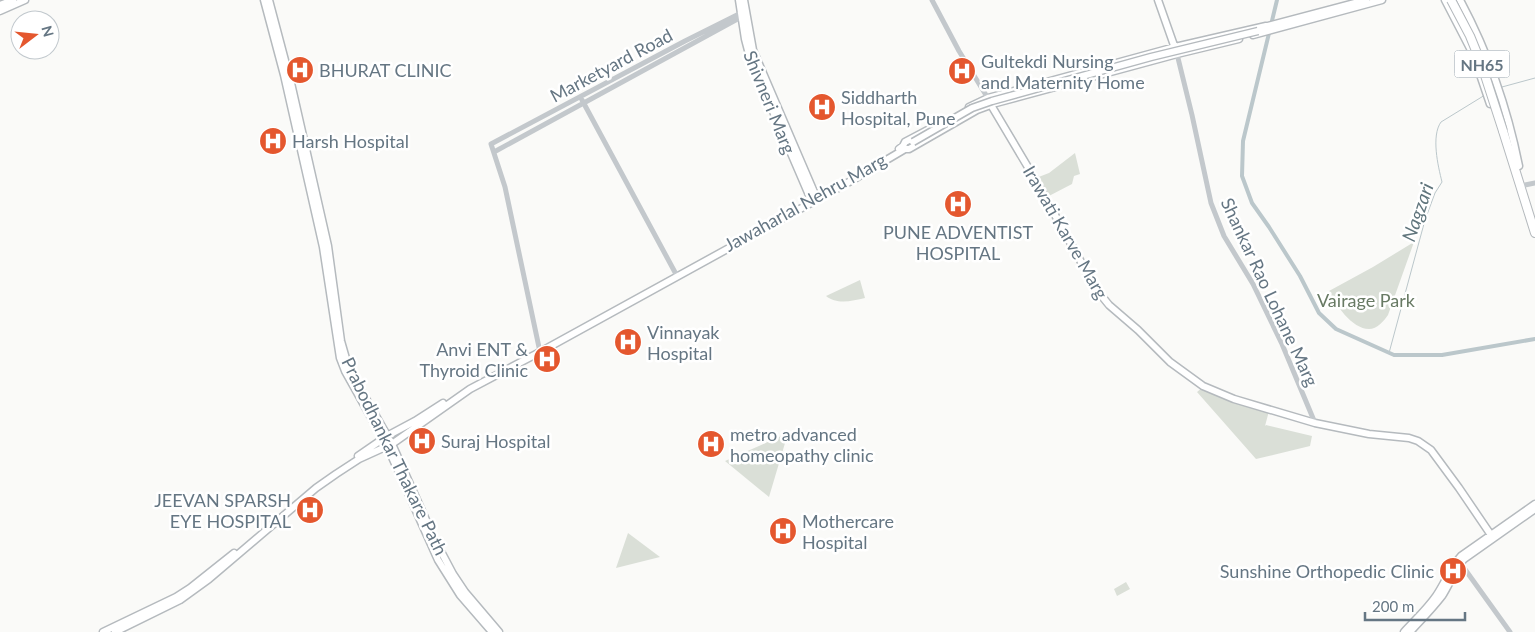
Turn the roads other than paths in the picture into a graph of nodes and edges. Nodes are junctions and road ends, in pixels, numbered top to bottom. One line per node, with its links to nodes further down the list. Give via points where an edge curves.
1 (13, 0): 15 (main road)
2 (25, 0): 16 (main road)
3 (264, 0): 23 (main road, Prabodhankar Thakare Path)
4 (269, 0): 23 (main road, Prabodhankar Thakare Path)
5 (739, 0): 17 (main road, Shivneri Marg)
6 (744, 0): 17 (main road, Shivneri Marg)
7 (932, 0): 24 (street)
8 (1158, 0): 20 (main road)
9 (1366, 0): 18 (main road)
10 (1382, 0): 18 (main road)
11 (1445, 0): 22 (main road)
12 (1451, 0): 27 (highway, NH65, bridge, via 1470,36)
13 (1456, 0): 27 (highway, NH65, via 1486,61)
14 (1460, 0): 21 (main road)
15 (0, 6)
16 (0, 12)
17 (743, 14): 25 (street, Marketyard Road); 33 (main road, Shivneri Marg, via 753,50)
18 (1282, 25): 19 (main road)
19 (1263, 30): 20 (main road, Jawaharlal Nehru Marg); 28 (main road, bridge, via 992,101 972,108)
20 (1176, 51): 24 (main road, Jawaharlal Nehru Marg); 26 (main road, Jawaharlal Nehru Marg); 39 (street, Shankar Rao Lohane Marg, via 1211,203 1224,236 1253,284 1282,344)
21 (1486, 53): 22 (main road); 30 (main road, via 1512,132)
22 (1475, 58): 30 (main road, via 1501,136)
23 (284, 66): 40 (main road, Prabodhankar Thakare Path, via 328,246 345,356)
24 (988, 98): 26 (street); 28 (main road, Jawaharlal Nehru Marg, via 906,142)
25 (582, 100): 29 (street, Marketyard Road); 29 (street, Marketyard Road, via 491,144); 36 (street)
26 (991, 105): 28 (main road, Jawaharlal Nehru Marg, via 910,149); 39 (main road, Irawati Karve Marg, via 1096,289 1109,305 1170,362 1203,386 1234,399)
27 (1505, 130): 30 (highway, NH65)
28 (904, 147): 33 (main road, Jawaharlal Nehru Marg)
29 (494, 152): 37 (street, via 505,187)
30 (1517, 167): 32 (highway, NH65); 35 (highway, NH65)
31 (1535, 183): 32 (street)
32 (1525, 185): 34 (highway, NH65)
33 (814, 199): 36 (main road, Jawaharlal Nehru Marg)
34 (1535, 218)
35 (1535, 233)
36 (676, 275): 37 (main road, Jawaharlal Nehru Marg)
37 (540, 350): 38 (main road, Jawaharlal Nehru Marg, via 468,386)
38 (452, 399): 40 (main road, Jawaharlal Nehru Marg); 41 (main road, Jawaharlal Nehru Marg)
39 (1315, 423): 45 (main road, Irawati Karve Marg, via 1368,434 1409,438 1424,445 1431,450)
40 (385, 437): 41 (main road, Prabodhankar Thakare Path); 42 (main road, Jawaharlal Nehru Marg)
41 (389, 445): 42 (main road, Jawaharlal Nehru Marg); 50 (main road, Prabodhankar Thakare Path, via 438,560 460,595); 51 (main road, Prabodhankar Thakare Path, via 452,574)
42 (371, 450): 47 (main road, via 311,488)
43 (1535, 504): 45 (main road)
44 (1535, 509): 45 (main road)
45 (1492, 536): 46 (main road)
46 (1459, 562): 52 (main road, via 1452,566 1430,604); 53 (main road, via 1444,593); 54 (street)
47 (185, 594): 48 (main road); 49 (main road)
48 (103, 632)
49 (115, 632)
50 (492, 632)
51 (499, 632)
52 (1404, 632)
53 (1410, 632)
54 (1510, 632)

